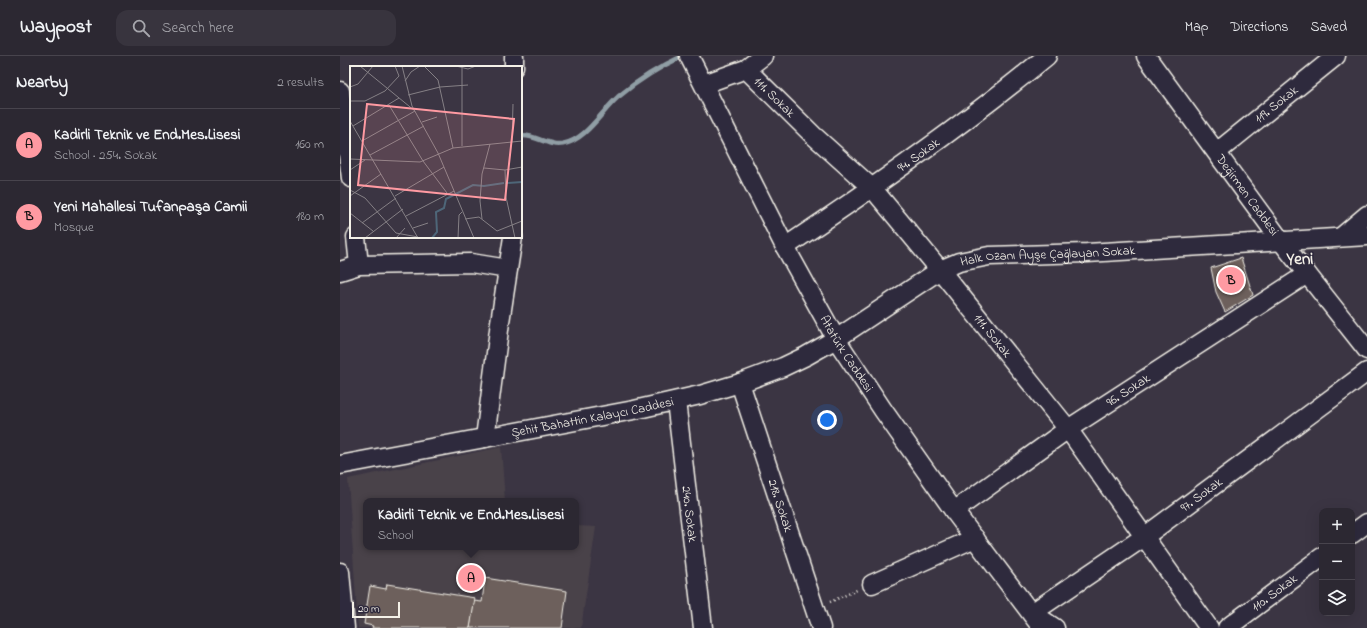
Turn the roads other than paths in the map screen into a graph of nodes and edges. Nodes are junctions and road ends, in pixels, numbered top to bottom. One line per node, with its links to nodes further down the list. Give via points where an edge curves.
1 (689, 56): 7 (street, Atatürk Caddesi)
2 (763, 56): 6 (street)
3 (1047, 56): 11 (street, 94. Sokak, via 1010,87)
4 (1146, 56): 9 (street, Değirmen Caddesi)
5 (1336, 56): 9 (street, 119. Sokak)
6 (746, 69): 7 (street); 11 (street, 111. Sokak)
7 (704, 84): 18 (street, Atatürk Caddesi)
8 (340, 91): 10 (street)
9 (1217, 152): 17 (street, Değirmen Caddesi)
10 (350, 170)
11 (872, 189): 18 (street, 94. Sokak); 21 (street, 111. Sokak)
12 (1367, 215): 14 (street)
13 (1367, 236): 14 (street, Halk Ozanı Ayşe Çağlayan Sokak)
14 (1341, 237): 17 (street, Halk Ozanı Ayşe Çağlayan Sokak)
15 (356, 238): 19 (street)
16 (513, 238): 20 (street)
17 (1281, 241): 21 (street, Halk Ozanı Ayşe Çağlayan Sokak, via 1087,254 989,256 959,262); 23 (street, Değirmen Caddesi)
18 (785, 247): 24 (street, Atatürk Caddesi)
19 (359, 265): 20 (street, via 471,263); 22 (street)
20 (508, 269): 30 (street)
21 (940, 270): 24 (street, Halk Ozanı Ayşe Çağlayan Sokak); 29 (street, 111. Sokak)
22 (340, 271)
23 (1307, 274): 25 (street, Değirmen Caddesi); 29 (street, 96. Sokak)
24 (836, 338): 27 (street, Şehit Bahattin Kalaycı Caddesi, via 783,367); 32 (street, Atatürk Caddesi)
25 (1367, 350)
26 (1367, 372): 35 (street, 97. Sokak)
27 (740, 383): 28 (street, Şehit Bahattin Kalaycı Caddesi); 43 (street, 218. Sokak)
28 (676, 401): 30 (street, Şehit Bahattin Kalaycı Caddesi); 42 (street, 240. Sokak)
29 (1068, 429): 32 (street, 96. Sokak); 35 (street, 111. Sokak)
30 (485, 438): 31 (street, Şehit Bahattin Kalaycı Caddesi)
31 (340, 465)
32 (954, 511): 36 (street, Atatürk Caddesi)
33 (1367, 523): 34 (street)
34 (1355, 532)
35 (1144, 537): 40 (street, 97. Sokak); 45 (street, 111. Sokak)
36 (975, 538): 39 (street); 40 (street, Atatürk Caddesi)
37 (1319, 559): 46 (street, 110. Sokak)
38 (340, 572): 41 (street)
39 (872, 584)
40 (1037, 621): 44 (street)
41 (345, 628)
42 (703, 628)
43 (821, 628)
44 (1055, 628)
45 (1210, 628)
46 (1227, 628)

